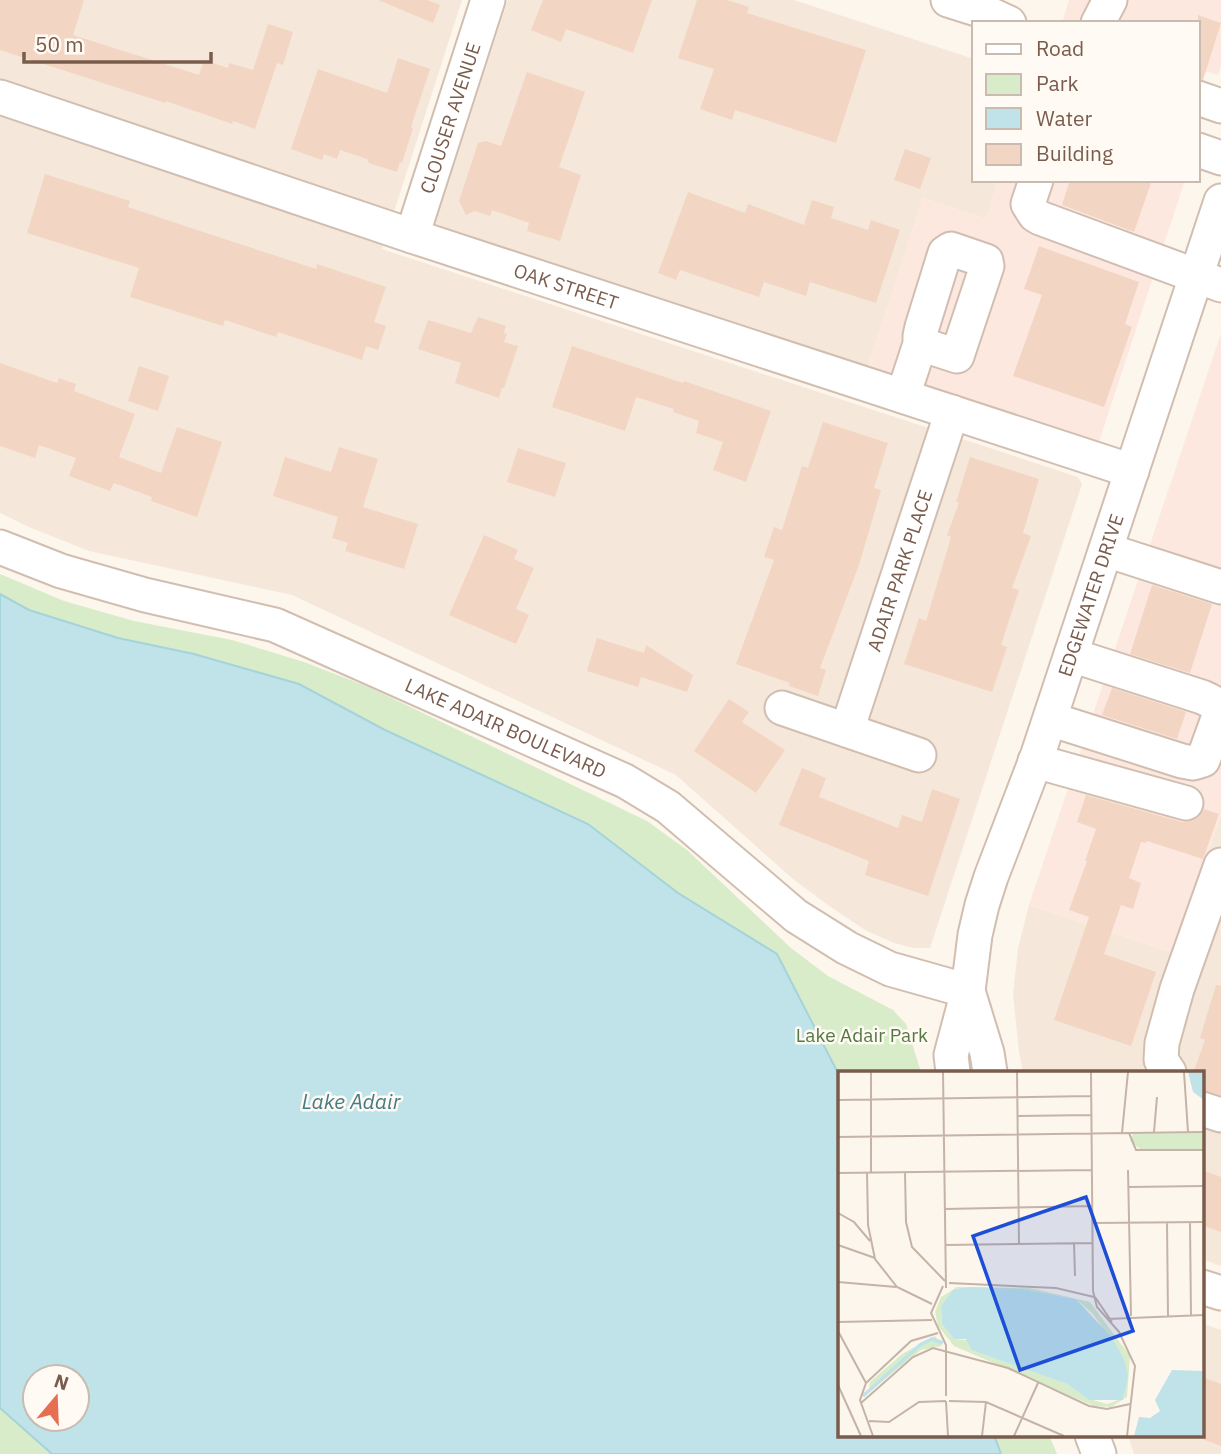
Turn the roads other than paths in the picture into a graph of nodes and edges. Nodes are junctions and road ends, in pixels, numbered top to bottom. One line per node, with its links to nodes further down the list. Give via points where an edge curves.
1 (488, 0): 13 (street, CLOUSER AVENUE)
2 (948, 0): 4 (street)
3 (1110, 0): 5 (street)
4 (1004, 21)
5 (1099, 21)
6 (0, 97): 13 (street, OAK STREET)
7 (1200, 100): 8 (street)
8 (1221, 106)
9 (1200, 151): 10 (street)
10 (1221, 158)
11 (1035, 182): 14 (street, via 1028,204 1040,219)
12 (1219, 216): 14 (street, EDGEWATER DRIVE)
13 (412, 236): 16 (street, OAK STREET)
14 (1209, 280): 18 (street, EDGEWATER DRIVE)
15 (920, 344): 16 (street)
16 (903, 396): 17 (street, OAK STREET)
17 (952, 412): 18 (street, OAK STREET); 26 (street, ADAIR PARK PLACE)
18 (1132, 471): 20 (street, EDGEWATER DRIVE)
19 (0, 547): 31 (street, LAKE ADAIR BOULEVARD, via 61,571 145,595 275,625 625,781 668,807 796,916 846,948 890,969)
20 (1106, 550): 21 (street); 22 (street, EDGEWATER DRIVE)
21 (1221, 587)
22 (1073, 648): 23 (street, via 1204,686 1212,686); 25 (street, EDGEWATER DRIVE); 25 (street, via 1213,701 1220,713 1203,760 1192,763)
23 (1221, 676)
24 (782, 708): 26 (street)
25 (1050, 719): 28 (street, EDGEWATER DRIVE)
26 (847, 730): 27 (street)
27 (919, 755)
28 (1035, 761): 29 (street); 31 (street, EDGEWATER DRIVE, via 982,905)
29 (1186, 803)
30 (1221, 865): 34 (street, via 1162,1043 1161,1060)
31 (968, 991): 32 (street, EDGEWATER DRIVE, via 951,1055); 33 (street, EDGEWATER DRIVE)
32 (953, 1071)
33 (990, 1071)
34 (1168, 1071)
35 (1204, 1109): 36 (street)
36 (1221, 1115)
37 (1204, 1288): 38 (street)
38 (1221, 1293)
39 (1092, 1436): 40 (street)
40 (1098, 1454)

